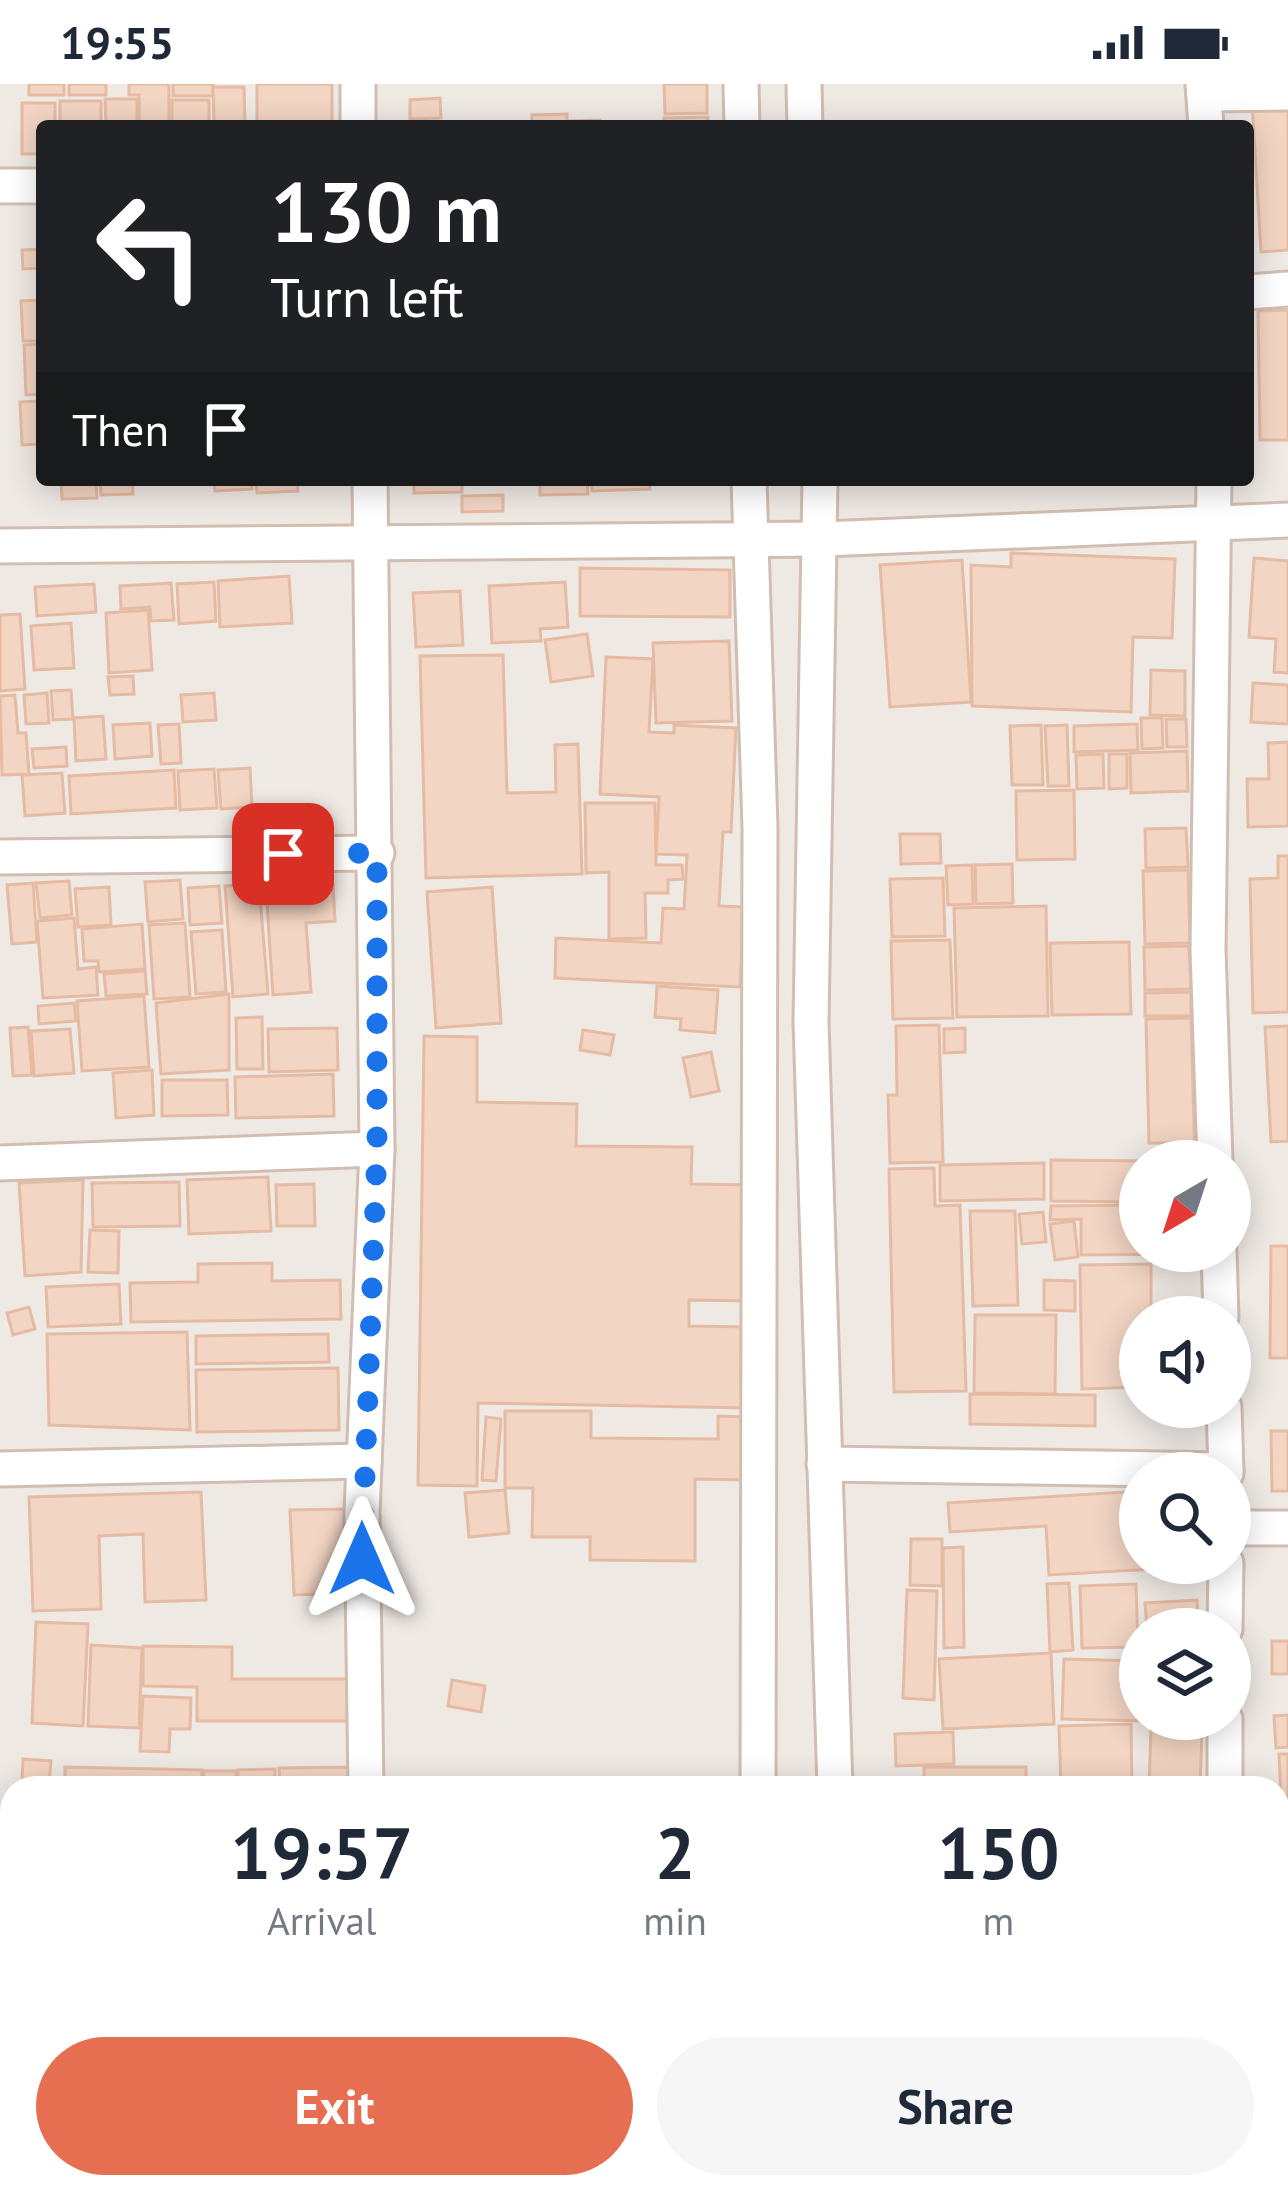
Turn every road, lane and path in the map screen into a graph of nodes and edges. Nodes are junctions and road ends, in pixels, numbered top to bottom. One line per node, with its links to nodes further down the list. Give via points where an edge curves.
1 (358, 84): 6 (street)
2 (741, 84): 7 (street)
3 (804, 84): 8 (street)
4 (1288, 92): 5 (street)
5 (1204, 102)
6 (358, 120)
7 (742, 120)
8 (805, 120)
9 (0, 186): 10 (street)
10 (36, 186)
11 (1288, 289): 12 (street)
12 (1254, 292)
13 (370, 486): 19 (street)
14 (749, 486): 20 (street)
15 (820, 486): 21 (street)
16 (1214, 486): 18 (street)
17 (1288, 520): 18 (street)
18 (1214, 524): 21 (street); 25 (street, via 1208,950)
19 (372, 538): 20 (street); 22 (street); 23 (street)
20 (751, 538): 21 (street); 36 (street, via 760,828)
21 (823, 539): 29 (street, via 811,1022)
22 (0, 546)
23 (377, 853): 24 (street); 26 (street)
24 (0, 857)
25 (1214, 1140)
26 (377, 1149): 27 (street); 28 (street)
27 (0, 1163)
28 (364, 1461): 30 (street); 35 (street)
29 (824, 1464): 31 (street); 37 (street)
30 (0, 1469)
31 (1119, 1470)
32 (1251, 1528): 33 (street)
33 (1288, 1528)
34 (1225, 1740): 38 (street)
35 (366, 1776)
36 (758, 1776)
37 (835, 1776)
38 (1225, 1776)

